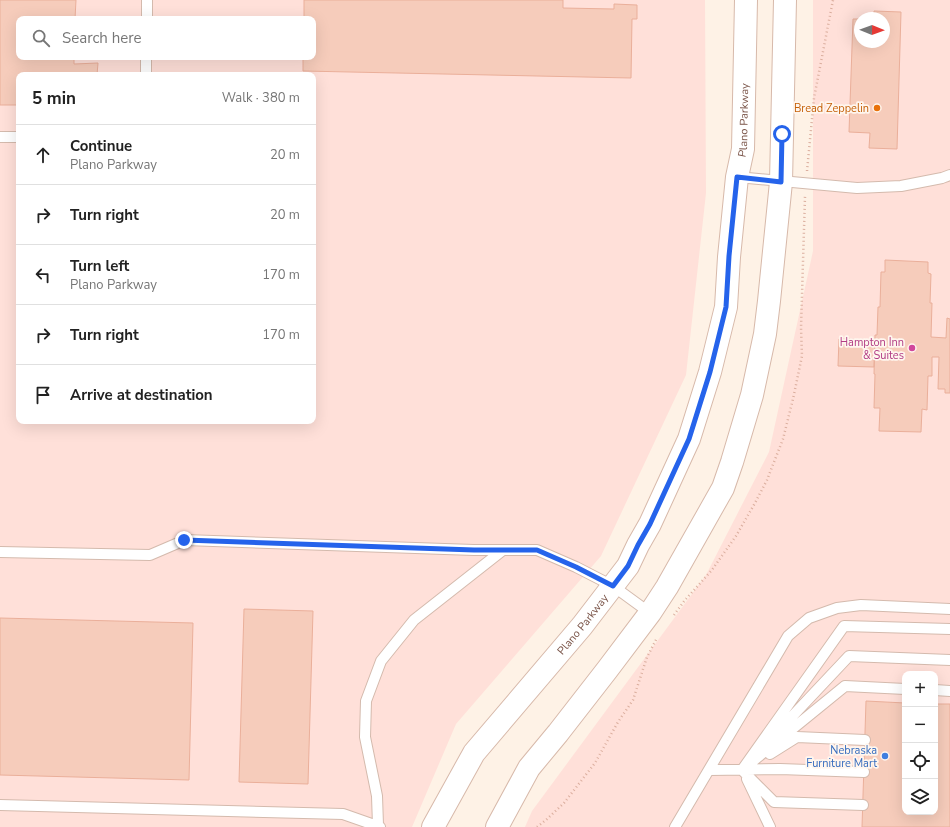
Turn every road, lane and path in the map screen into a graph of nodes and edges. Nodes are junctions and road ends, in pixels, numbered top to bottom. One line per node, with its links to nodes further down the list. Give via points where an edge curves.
1 (147, 0): 4 (lane)
2 (746, 0): 10 (main road, Plano Parkway, via 743,149)
3 (785, 0): 11 (main road)
4 (147, 16)
5 (146, 60): 6 (lane)
6 (146, 72)
7 (0, 137): 8 (lane)
8 (16, 137)
9 (950, 175): 11 (lane, via 901,186 857,188)
10 (737, 177): 11 (lane); 14 (main road, Plano Parkway, via 726,307 710,372 689,439 650,524 628,566)
11 (781, 182): 16 (main road, via 765,334 752,395 735,455 723,488)
12 (502, 550): 13 (lane, via 184,540 150,555); 14 (lane, via 537,550); 28 (lane, via 414,620 381,661 366,701 365,737 377,796)
13 (0, 552)
14 (613, 586): 16 (lane); 29 (main road, Plano Parkway, via 474,753)
15 (950, 609): 23 (lane, via 860,605 837,608 809,618 788,636)
16 (650, 613): 30 (main road, via 529,768)
17 (950, 629): 24 (lane, via 844,626)
18 (950, 660): 24 (lane, via 849,656)
19 (902, 689): 24 (lane, via 845,686)
20 (938, 690): 21 (lane)
21 (950, 691)
22 (865, 740): 24 (lane, via 798,737)
23 (708, 770): 24 (lane); 31 (lane)
24 (742, 770): 25 (lane); 27 (lane, via 774,802); 32 (lane)
25 (864, 772)
26 (0, 805): 28 (lane, via 343,814)
27 (863, 805)
28 (378, 826)
29 (433, 827)
30 (497, 827)
31 (675, 827)
32 (770, 827)

